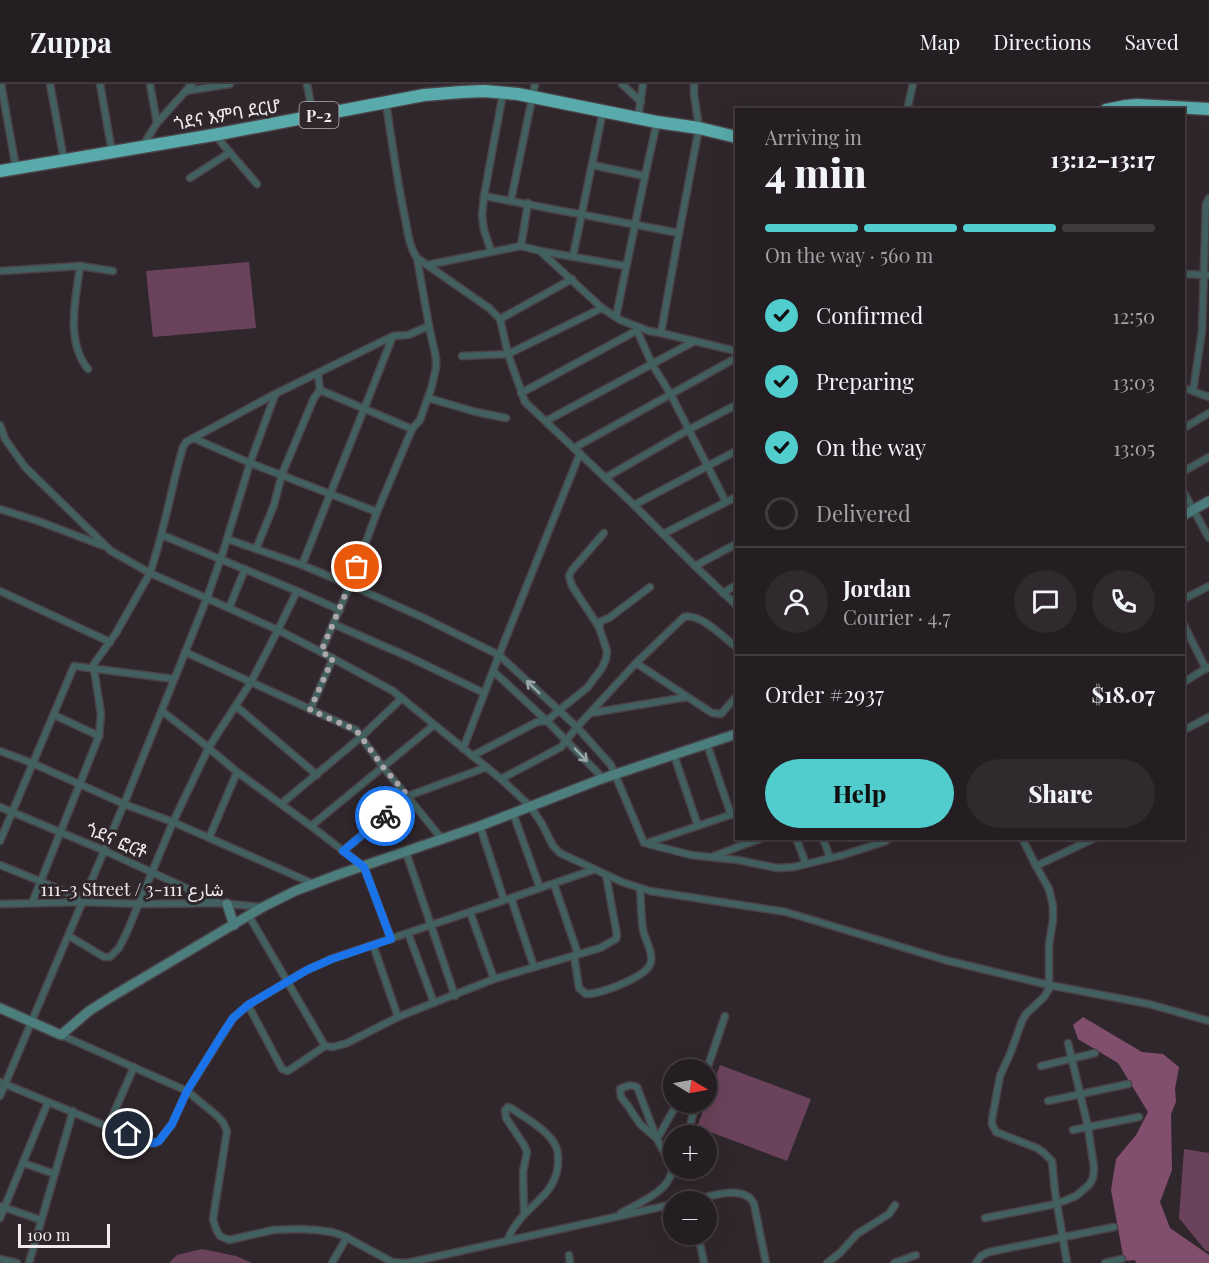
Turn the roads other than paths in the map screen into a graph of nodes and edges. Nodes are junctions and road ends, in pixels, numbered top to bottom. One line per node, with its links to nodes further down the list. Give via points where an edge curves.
1 (1, 84): 34 (street)
2 (50, 84): 32 (street)
3 (100, 84): 30 (street)
4 (150, 84): 25 (street)
5 (192, 84): 13 (street)
6 (230, 84): 13 (street)
7 (307, 84): 22 (street)
8 (535, 84): 15 (street)
9 (622, 84): 16 (street)
10 (643, 84): 16 (street)
11 (694, 84): 26 (street)
12 (913, 84): 19 (street)
13 (186, 91): 25 (street)
14 (503, 92): 15 (highway, ጎደና እምባ ደርሆ / P-2); 17 (highway, ጎደና እምባ ደርሆ / P-2, via 440,93); 39 (street)
15 (531, 97): 21 (highway, ጎደና እምባ ደርሆ / P-2); 41 (street)
16 (641, 102): 23 (street)
17 (386, 103): 22 (highway, ጎደና እምባ ደርሆ / P-2); 50 (street, via 403,207)
18 (1126, 107): 20 (highway)
19 (907, 108)
20 (1209, 109)
21 (603, 111): 23 (highway, ጎደና እምባ ደርሆ / P-2); 33 (street)
22 (313, 117): 27 (highway, ጎደና እምባ ደርሆ / P-2)
23 (638, 118): 24 (highway, P-2)
24 (657, 122): 26 (highway, P-2); 36 (street)
25 (158, 123): 29 (street)
26 (699, 128): 28 (highway, P-2); 45 (street)
27 (214, 135): 29 (highway, ጎደና እምባ ደርሆ / P-2); 31 (street)
28 (735, 138)
29 (142, 148): 30 (highway, ጎደና እምባ ደርሆ / P-2)
30 (112, 152): 32 (highway, ጎደና እምባ ደርሆ / P-2)
31 (229, 153): 37 (street); 38 (street)
32 (64, 160): 34 (highway, ጎደና እምባ ደርሆ / P-2)
33 (592, 165): 36 (street); 43 (street)
34 (16, 168): 35 (highway, ጎደና እምባ ደርሆ / P-2)
35 (0, 171)
36 (645, 176): 44 (street)
37 (190, 178)
38 (257, 184)
39 (484, 196): 41 (street); 47 (street, via 482,215)
40 (1209, 198): 57 (street)
41 (511, 200): 42 (street)
42 (528, 203): 43 (street); 46 (street)
43 (582, 214): 44 (street); 49 (street)
44 (635, 225): 45 (street); 53 (street)
45 (679, 233): 65 (street)
46 (521, 246): 47 (street); 48 (street)
47 (491, 251): 51 (street)
48 (540, 251): 49 (street); 58 (street)
49 (573, 256): 53 (street)
50 (417, 258): 51 (street); 62 (street)
51 (427, 265): 61 (street)
52 (80, 266): 54 (street); 55 (street); 73 (street, via 74,335)
53 (626, 266): 60 (street)
54 (0, 271)
55 (112, 271)
56 (1185, 274): 57 (street)
57 (1206, 274): 64 (street)
58 (572, 279): 59 (street); 61 (street)
59 (602, 308): 60 (street); 69 (street)
60 (616, 317): 63 (street)
61 (500, 320): 69 (street)
62 (429, 326): 66 (street, via 408,335); 82 (street, via 436,368)
63 (635, 328): 65 (street); 72 (street); 78 (street)
64 (1205, 331): 77 (street)
65 (661, 333): 67 (street)
66 (393, 336): 74 (street); 84 (street)
67 (693, 342): 68 (street); 72 (street)
68 (735, 351)
69 (508, 354): 70 (street); 78 (street)
70 (462, 356)
71 (735, 359): 80 (street)
72 (652, 364): 80 (street); 87 (street)
73 (88, 369)
74 (318, 374): 76 (street); 79 (street)
75 (1185, 388): 77 (street)
76 (320, 390): 84 (street); 100 (street)
77 (1193, 391): 81 (street)
78 (521, 393): 87 (street, via 525,402)
79 (275, 394): 92 (street); 97 (street)
80 (671, 395): 91 (street); 93 (street)
81 (1209, 397)
82 (428, 398): 86 (street); 90 (street)
83 (735, 406): 91 (street)
84 (363, 408): 90 (street); 102 (street)
85 (1209, 414): 89 (street)
86 (506, 418)
87 (546, 421): 93 (street)
88 (0, 425): 118 (street, via 25,467)
89 (1185, 427)
90 (412, 429): 110 (street)
91 (688, 430): 98 (street); 101 (street)
92 (193, 438): 97 (street); 114 (street, via 183,447)
93 (574, 447): 95 (street)
94 (735, 452): 98 (street)
95 (580, 453): 101 (street); 145 (street)
96 (1209, 457): 99 (street)
97 (250, 463): 100 (street); 116 (street)
98 (708, 467): 106 (street); 107 (street)
99 (1185, 470)
100 (282, 474): 102 (street); 119 (street)
101 (605, 478): 107 (street)
102 (330, 493): 110 (street); 121 (street)
103 (1185, 495): 109 (street)
104 (735, 498): 106 (street)
105 (1209, 501): 109 (main road)
106 (726, 502): 113 (street)
107 (634, 505): 113 (street)
108 (0, 509): 118 (street)
109 (1193, 510): 111 (main road); 115 (street)
110 (377, 512): 125 (street)
111 (1185, 514)
112 (604, 533): 138 (street, via 569,576)
113 (663, 534): 122 (street)
114 (162, 535): 120 (street); 124 (street)
115 (1209, 538)
116 (227, 539): 119 (street); 120 (street)
117 (735, 545): 122 (street)
118 (107, 547): 124 (street)
119 (256, 549): 121 (street)
120 (220, 560): 123 (street); 132 (street)
121 (302, 565): 125 (street)
122 (695, 566): 131 (street)
123 (245, 569): 130 (street); 135 (street)
124 (150, 573): 132 (street); 141 (street)
125 (350, 585): 136 (street); 145 (street)
126 (735, 586): 131 (street)
127 (1209, 586): 133 (street)
128 (650, 587): 138 (street, via 601,621)
129 (0, 591): 141 (street)
130 (297, 591): 136 (street); 140 (street)
131 (723, 592): 134 (street)
132 (207, 598): 135 (street); 143 (street)
133 (1185, 598)
134 (735, 604)
135 (229, 608): 140 (street)
136 (340, 610): 137 (street)
137 (333, 624): 144 (street); 154 (street)
138 (599, 627): 161 (street, via 607,651 602,668 587,688)
139 (1185, 628): 149 (street)
140 (278, 630): 144 (street); 153 (street)
141 (110, 642): 148 (street)
142 (735, 646): 147 (street, via 699,619 688,616)
143 (185, 652): 151 (street); 153 (street)
144 (321, 652): 146 (street)
145 (499, 655): 150 (street); 161 (street, one-way to 145)
146 (333, 658): 156 (street); 159 (street)
147 (636, 663): 155 (street); 162 (street)
148 (92, 668): 151 (street); 163 (street, via 74,666); 170 (street, via 101,714)
149 (1208, 668): 152 (street)
150 (493, 671): 154 (street); 165 (street)
151 (174, 679): 160 (street)
152 (1185, 681)
153 (251, 682): 158 (street); 159 (street)
154 (484, 693): 175 (street)
155 (688, 697): 157 (street, via 716,714 721,714); 162 (street)
156 (402, 698): 166 (street); 171 (street)
157 (735, 698)
158 (236, 706): 174 (street); 183 (street)
159 (310, 710): 171 (street, via 356,730)
160 (162, 711): 174 (street); 189 (street)
161 (558, 711): 165 (street); 167 (street)
162 (591, 713): 167 (street)
163 (54, 715): 170 (street); 179 (street)
164 (1209, 717): 168 (street)
165 (547, 721): 172 (street); 178 (street, via 537,722)
166 (434, 725): 175 (street); 180 (street)
167 (577, 728): 172 (street); 184 (street)
168 (1185, 729)
169 (735, 734): 173 (main road)
170 (99, 736): 187 (street)
171 (361, 737): 180 (street); 183 (street)
172 (567, 741): 185 (street); 186 (street, one-way to 186)
173 (707, 744): 177 (main road); 195 (street)
174 (209, 747): 182 (street); 196 (street)
175 (463, 749): 178 (street)
176 (0, 751): 179 (street)
177 (674, 755): 184 (main road); 199 (street)
178 (472, 756): 181 (street)
179 (32, 763): 187 (street); 193 (street)
180 (383, 767): 188 (street); 197 (street)
181 (487, 768): 185 (street); 188 (street)
182 (237, 772): 190 (street); 201 (street)
183 (317, 774): 190 (street)
184 (616, 774): 186 (main road); 210 (street)
185 (501, 779): 191 (street)
186 (601, 779): 191 (main road)
187 (80, 784): 189 (street); 200 (street)
188 (408, 796): 202 (street); 212 (street)
189 (124, 804): 196 (street); 211 (street)
190 (282, 804): 197 (street)
191 (530, 806): 194 (main road); 220 (street, via 553,846)
192 (0, 807): 193 (street, ጎደና ፎርቶ)
193 (13, 812): 200 (street, ጎደና ፎርቶ); 209 (street)
194 (513, 813): 198 (main road); 226 (street)
195 (734, 814): 199 (street)
196 (173, 822): 201 (street); 221 (street)
197 (311, 826): 212 (street)
198 (480, 826): 202 (main road); 228 (street)
199 (698, 826): 210 (street)
200 (60, 832): 211 (street, ጎደና ፎርቶ); 223 (street)
201 (209, 838): 224 (street)
202 (442, 838): 213 (main road)
203 (757, 840): 214 (street)
204 (797, 840): 216 (street)
205 (824, 840): 215 (street)
206 (886, 840): 215 (street)
207 (1022, 840): 219 (street)
208 (1091, 840): 219 (street)
209 (0, 841)
210 (646, 843): 214 (street)
211 (103, 850): 221 (street, ጎደና ፎርቶ); 229 (street)
212 (343, 851): 218 (street)
213 (406, 852): 218 (main road); 238 (street)
214 (711, 857): 216 (street, via 777,868)
215 (830, 858): 216 (street)
216 (806, 864)
217 (0, 865): 223 (street)
218 (364, 867): 224 (main road); 241 (street)
219 (1036, 867): 247 (street, via 1049,889 1053,906)
220 (594, 870): 222 (street); 225 (street)
221 (152, 872): 232 (street); 233 (street, ጎደና ፎርቶ)
222 (606, 875): 227 (street); 243 (street, via 617,937 600,948)
223 (40, 881): 229 (street); 230 (street)
224 (314, 884): 234 (main road)
225 (554, 884): 226 (street); 243 (street)
226 (540, 888): 228 (street)
227 (640, 888): 243 (street, via 649,966 605,991 586,994 579,988); 247 (street, via 786,912 945,960)
228 (508, 899): 235 (street); 244 (street)
229 (83, 900): 230 (street, 111-3 Street / شارع 111-3); 232 (street, 111-3 Street / شارع 111-3); 240 (street)
230 (32, 903): 231 (street, 111-3 Street / شارع 111-3)
231 (0, 904)
232 (139, 904): 233 (street, 111-3 Street / شارع 111-3); 240 (street, via 119,948 110,957)
233 (224, 904): 234 (street, 111-3 Street / شارع 111-3); 237 (main road)
234 (263, 908): 236 (main road)
235 (470, 912): 238 (street); 245 (street)
236 (249, 916): 237 (main road); 246 (street)
237 (234, 925): 256 (main road, via 89,1011)
238 (431, 925): 239 (street); 248 (street)
239 (408, 933): 241 (street); 249 (street)
240 (69, 936): 255 (street)
241 (391, 939): 242 (street)
242 (373, 945): 246 (street, via 332,959); 253 (street)
243 (576, 955): 244 (street)
244 (534, 967): 245 (street)
245 (494, 979): 248 (street)
246 (288, 981): 250 (street); 258 (street)
247 (1049, 984): 254 (street, via 1149,1004); 283 (street, via 1047,993 1022,1021 1000,1076 992,1124 996,1132 1037,1148 1050,1159)
248 (455, 996): 249 (street)
249 (434, 1003): 253 (street)
250 (248, 1005): 258 (street, via 282,1069 297,1067); 266 (street, via 233,1018)
251 (0, 1008): 255 (main road)
252 (725, 1016): 260 (street)
253 (398, 1017): 258 (street, via 347,1042)
254 (1209, 1021)
255 (32, 1022): 256 (main road); 264 (street)
256 (61, 1035): 263 (street)
257 (1068, 1043): 261 (street)
258 (325, 1046)
259 (1095, 1053): 261 (street)
260 (710, 1059)
261 (1072, 1059): 262 (street); 267 (street)
262 (1041, 1066)
263 (134, 1067): 266 (street); 274 (street)
264 (3, 1083): 268 (street); 270 (street)
265 (1128, 1084): 267 (street)
266 (187, 1091): 274 (street, via 172,1124 159,1141 147,1143); 294 (street, via 216,1115 227,1131 213,1219 220,1236 228,1240 299,1228)
267 (1080, 1093): 269 (street); 275 (street)
268 (0, 1095)
269 (1048, 1101)
270 (48, 1102): 271 (street); 279 (street)
271 (73, 1112): 274 (street); 280 (street)
272 (672, 1113): 277 (street)
273 (1139, 1117): 275 (street)
274 (108, 1126)
275 (1088, 1127): 276 (street); 283 (street, via 1094,1178 1076,1196)
276 (1073, 1130)
277 (657, 1139): 277 (street, via 640,1124 621,1097 620,1089 637,1087); 278 (street)
278 (663, 1150)
279 (23, 1163): 280 (street); 285 (street)
280 (55, 1174): 291 (street)
281 (670, 1179): 288 (street, via 662,1189)
282 (717, 1194): 310 (street, via 736,1192 752,1198)
283 (1056, 1204): 290 (street); 293 (street)
284 (895, 1205): 302 (street, via 889,1214 857,1234)
285 (2, 1206): 289 (street); 291 (street)
286 (663, 1206): 288 (street)
287 (525, 1213): 287 (street, via 523,1172 527,1152 506,1118 508,1107 543,1131 558,1149 558,1173 543,1196); 295 (street)
288 (615, 1216): 295 (street)
289 (0, 1218)
290 (985, 1218)
291 (41, 1220): 304 (street)
292 (1114, 1227): 293 (street)
293 (1063, 1236): 312 (street, via 989,1252); 313 (street)
294 (347, 1237): 305 (street); 306 (street, via 392,1262)
295 (507, 1241): 301 (street)
296 (700, 1245): 309 (street)
297 (569, 1255): 308 (street)
298 (916, 1256): 311 (street)
299 (0, 1259): 303 (street)
300 (1122, 1259): 314 (street)
301 (420, 1260): 306 (street); 307 (street)
302 (831, 1262)
303 (17, 1263)
304 (29, 1263)
305 (332, 1263)
306 (407, 1263)
307 (429, 1263)
308 (570, 1263)
309 (704, 1263)
310 (766, 1263)
311 (894, 1263)
312 (976, 1263)
313 (1067, 1263)
314 (1105, 1263)

